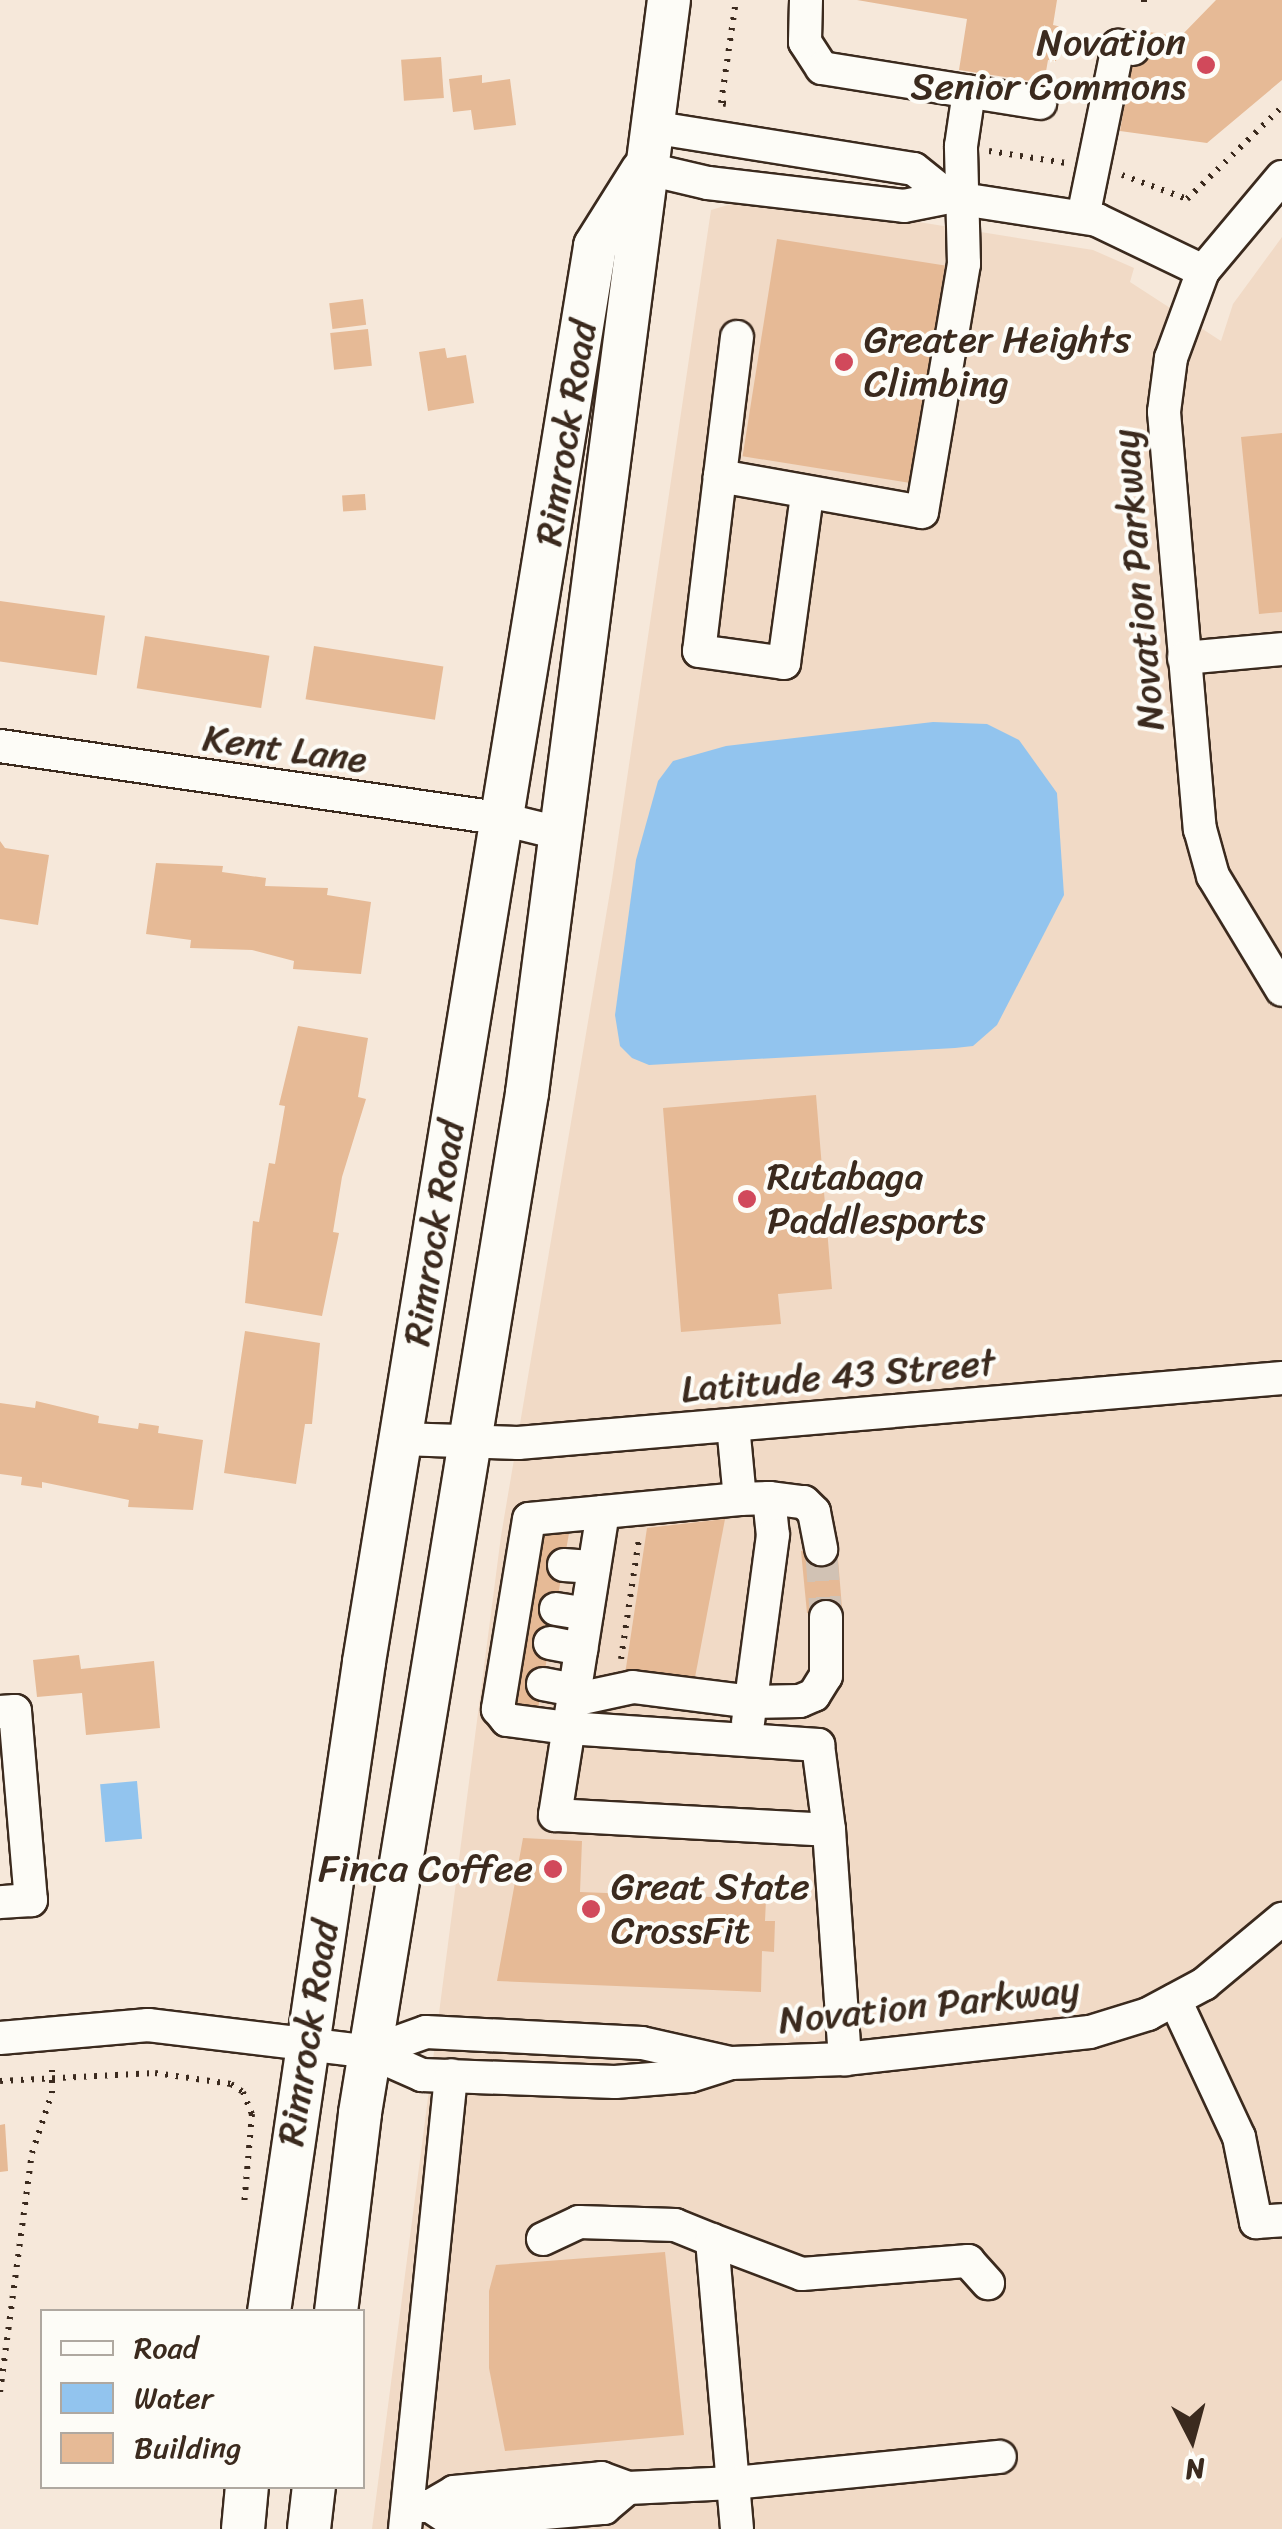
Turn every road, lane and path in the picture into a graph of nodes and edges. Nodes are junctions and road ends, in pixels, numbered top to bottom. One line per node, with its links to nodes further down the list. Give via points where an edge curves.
1 (669, 0): 6 (main road, Rimrock Road)
2 (806, 0): 4 (street, via 805,42 822,68)
3 (1133, 49): 9 (street, via 1118,46)
4 (969, 92): 5 (street); 8 (street)
5 (1040, 103)
6 (647, 148): 8 (street, via 914,169); 8 (street, via 708,183 904,206); 17 (main road, Rimrock Road, via 595,246); 18 (main road, Rimrock Road, via 641,252)
7 (1282, 177): 10 (street, Novation Parkway)
8 (955, 198): 9 (street); 13 (street, via 964,264 922,512)
9 (1082, 218): 10 (street)
10 (1203, 271): 15 (street, Novation Parkway, via 1171,358 1164,412)
11 (737, 337): 12 (street)
12 (720, 476): 13 (street); 13 (street, via 698,651 784,663)
13 (808, 496)
14 (1282, 649): 15 (street)
15 (1184, 658): 19 (street, Novation Parkway, via 1200,829 1213,876)
16 (0, 746): 17 (street, Kent Lane)
17 (498, 818): 18 (street, Kent Lane); 22 (main road, Rimrock Road)
18 (559, 833): 23 (main road, Rimrock Road, via 527,1093)
19 (1282, 990)
20 (1282, 1378): 21 (street, Latitude 43 Street)
21 (733, 1425): 23 (street, Latitude 43 Street); 24 (street)
22 (401, 1439): 23 (street, Latitude 43 Street); 39 (main road, Rimrock Road)
23 (465, 1443): 40 (main road, Rimrock Road)
24 (755, 1499): 25 (street); 27 (street, via 804,1502 814,1512); 31 (street, via 774,1535)
25 (644, 1508): 26 (street); 29 (path)
26 (604, 1512): 30 (street, via 579,1566 566,1646); 30 (street, via 529,1519 514,1636)
27 (820, 1549)
28 (826, 1616): 31 (street, via 831,1660 814,1696)
29 (618, 1675)
30 (545, 1693): 31 (street, via 633,1687); 33 (street); 34 (street, via 555,1815)
31 (750, 1702): 33 (street)
32 (0, 1712): 35 (street, via 16,1711 30,1900)
33 (745, 1741): 34 (street, via 818,1746)
34 (829, 1830): 41 (street)
35 (0, 1902)
36 (1282, 1919): 37 (street, Novation Parkway, via 1231,1965)
37 (1175, 2000): 41 (street, Novation Parkway, via 1090,2032); 46 (street, via 1239,2137 1256,2222)
38 (0, 2038): 39 (street, via 148,2025)
39 (307, 2045): 40 (street); 51 (main road, Rimrock Road)
40 (370, 2052): 42 (street, Novation Parkway, via 426,2032 642,2043); 43 (street, Novation Parkway, via 422,2075); 52 (main road, Rimrock Road)
41 (845, 2059): 42 (street, Novation Parkway)
42 (730, 2063): 43 (street, Novation Parkway, via 690,2076 615,2082)
43 (451, 2075): 58 (street)
44 (52, 2078): 45 (path); 47 (path, via 155,2072 218,2080 243,2092 252,2131); 53 (path, via 32,2153)
45 (0, 2082)
46 (1282, 2220)
47 (241, 2228)
48 (543, 2239): 49 (street, via 578,2222 674,2226)
49 (712, 2240): 50 (street, via 802,2274 968,2260); 55 (street)
50 (988, 2283)
51 (269, 2309)
52 (336, 2309)
53 (0, 2392)
54 (1000, 2457): 55 (street)
55 (733, 2482): 58 (street, via 628,2488 604,2508 452,2521); 61 (street)
56 (248, 2489): 59 (main road)
57 (314, 2489): 60 (main road)
58 (414, 2514)
59 (243, 2529)
60 (309, 2529)
61 (737, 2529)

